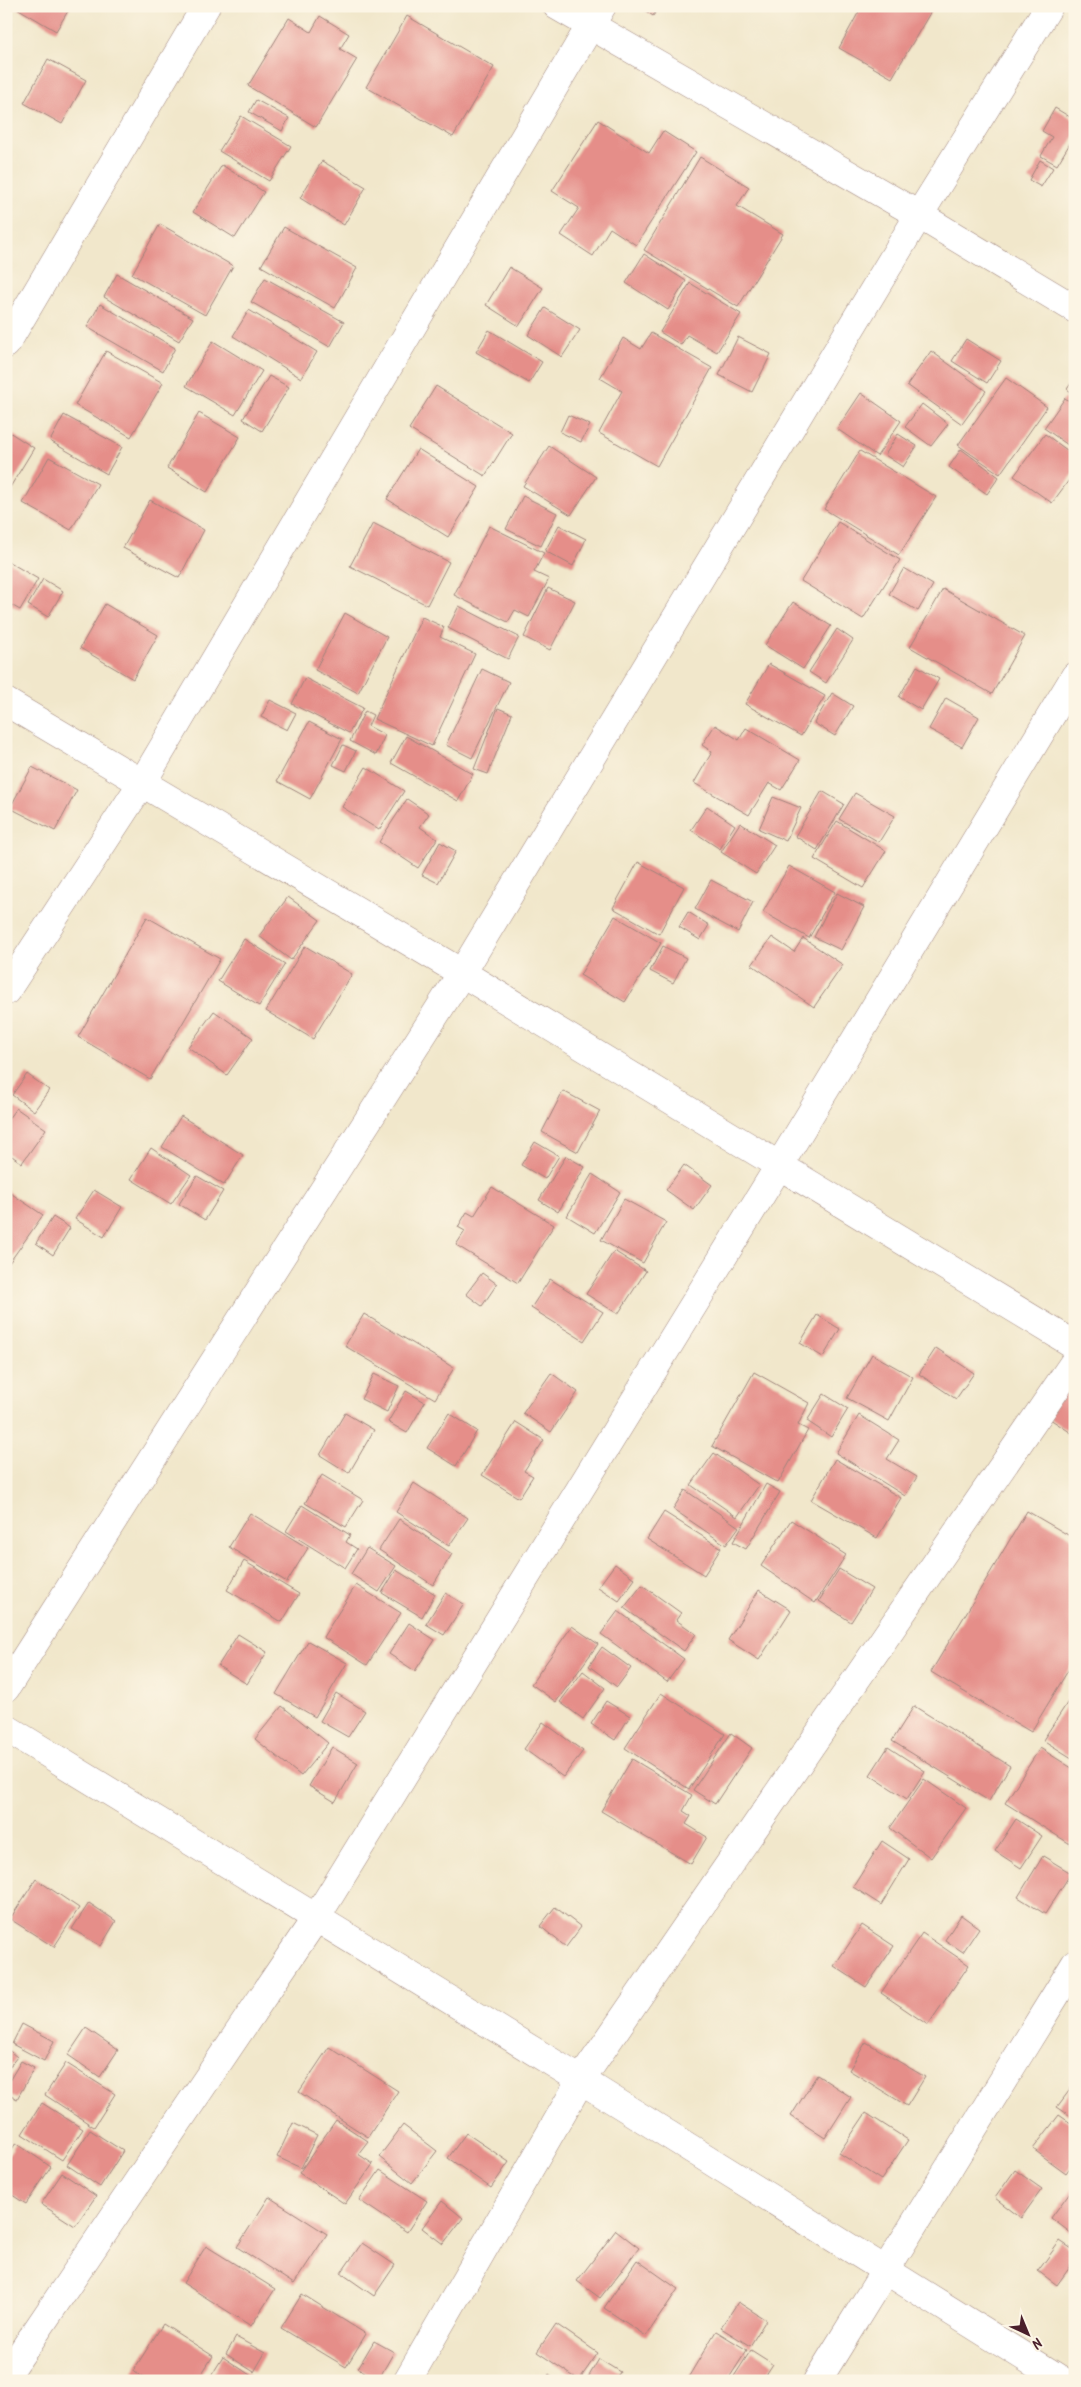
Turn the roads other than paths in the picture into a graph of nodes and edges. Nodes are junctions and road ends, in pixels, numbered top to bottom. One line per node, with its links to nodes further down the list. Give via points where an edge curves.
1 (206, 6): 7 (street)
2 (557, 6): 4 (street)
3 (1049, 6): 5 (street)
4 (596, 16): 5 (street); 10 (street)
5 (919, 216): 6 (street); 11 (street)
6 (1075, 309)
7 (6, 344)
8 (1075, 676): 13 (street)
9 (6, 702): 10 (street)
10 (142, 783): 11 (street); 12 (street)
11 (462, 973): 13 (street); 16 (street)
12 (6, 991)
13 (779, 1166): 14 (street); 18 (street)
14 (1075, 1345)
15 (1075, 1362): 20 (street)
16 (6, 1688)
17 (6, 1728): 18 (street)
18 (316, 1918): 20 (street); 22 (street)
19 (1075, 1964): 21 (street)
20 (581, 2080): 21 (street); 23 (street)
21 (885, 2269): 24 (street); 25 (street)
22 (6, 2376)
23 (408, 2381)
24 (817, 2381)
25 (1063, 2381)

